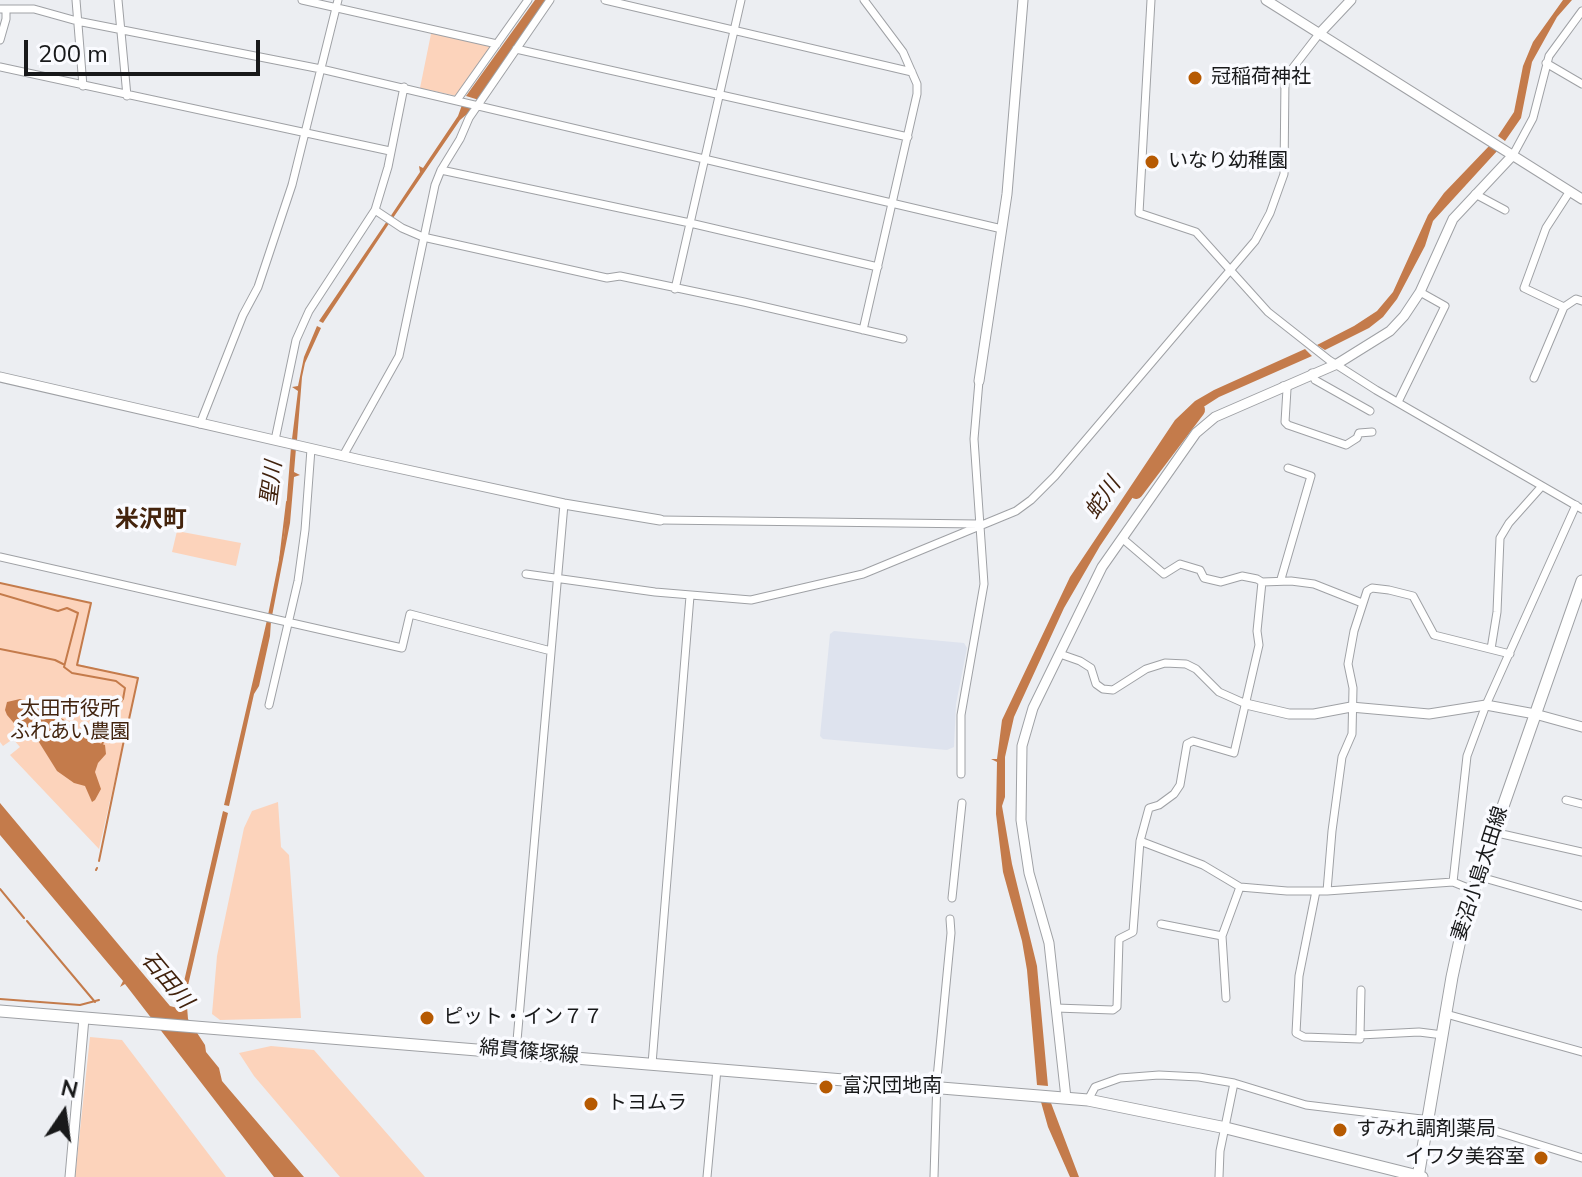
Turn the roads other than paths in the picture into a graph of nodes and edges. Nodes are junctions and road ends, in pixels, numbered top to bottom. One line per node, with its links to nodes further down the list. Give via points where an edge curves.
1 (76, 0): 16 (street)
2 (118, 0): 17 (street)
3 (302, 0): 13 (street)
4 (528, 0): 21 (street)
5 (550, 0): 22 (street)
6 (605, 0): 18 (street)
7 (741, 0): 18 (street)
8 (864, 0): 26 (street)
9 (1023, 0): 47 (street)
10 (1151, 0): 50 (street, via 1139,213 1196,232)
11 (1266, 0): 19 (street)
12 (1351, 0): 19 (street)
13 (337, 4): 21 (street); 25 (street)
14 (3, 9): 16 (street, via 34,9); 20 (street)
15 (1582, 11): 23 (street)
16 (77, 21): 17 (street); 28 (street)
17 (119, 28): 25 (street); 31 (street)
18 (734, 29): 26 (street); 30 (street)
19 (1319, 34): 37 (street); 50 (street, via 1285,78 1286,160 1270,213)
20 (0, 40)
21 (497, 44): 32 (street)
22 (516, 49): 30 (street); 33 (street)
23 (1546, 63): 27 (street); 37 (street, via 1533,118)
24 (0, 67): 28 (street)
25 (321, 69): 29 (street); 34 (street)
26 (912, 72): 35 (street, via 917,94)
27 (1582, 84)
28 (83, 86): 31 (street)
29 (404, 87): 32 (street); 36 (street)
30 (719, 95): 35 (street); 38 (street)
31 (127, 96): 34 (street)
32 (460, 101): 33 (street)
33 (476, 104): 38 (street); 39 (street)
34 (306, 132): 36 (street); 65 (street, via 263,274)
35 (908, 137): 43 (street)
36 (390, 151): 45 (street)
37 (1512, 154): 40 (street); 41 (street)
38 (704, 158): 43 (street); 46 (street)
39 (441, 170): 46 (street); 48 (street)
40 (1570, 191): 42 (street); 54 (street, via 1546,228 1524,288)
41 (1475, 194): 44 (street); 52 (street, via 1450,224)
42 (1582, 199)
43 (893, 205): 47 (street); 49 (street)
44 (1505, 210)
45 (378, 212): 48 (street); 67 (street, via 321,292 296,340)
46 (690, 223): 49 (street); 51 (street)
47 (1002, 229): 61 (street)
48 (423, 237): 51 (street); 69 (street, via 399,356)
49 (878, 267): 55 (street)
50 (1231, 269): 57 (street, via 1268,312); 75 (street, via 1031,500)
51 (675, 289): 55 (street)
52 (1420, 292): 57 (street, via 1390,331); 63 (street, via 1445,306)
53 (1582, 301): 54 (street)
54 (1564, 307): 60 (street)
55 (863, 330): 56 (street)
56 (903, 339)
57 (1333, 362): 58 (street); 63 (street)
58 (1312, 373): 62 (street); 64 (street, via 1315,380)
59 (0, 377): 65 (street)
60 (1534, 378)
61 (979, 381): 75 (street, via 974,439)
62 (1283, 386): 66 (street, via 1288,425 1346,445 1359,433); 76 (street, via 1203,426)
63 (1398, 402): 71 (street)
64 (1370, 411)
65 (200, 424): 67 (street)
66 (1372, 432)
67 (278, 441): 68 (street)
68 (309, 448): 69 (street); 85 (street, via 305,530)
69 (343, 456): 72 (street)
70 (1288, 468): 80 (street, via 1311,476)
71 (1542, 486): 73 (street); 86 (street, via 1500,538)
72 (564, 504): 74 (street); 79 (street)
73 (1579, 507): 89 (street)
74 (660, 520): 75 (street)
75 (980, 524): 83 (street, via 863,574 751,600); 96 (street, via 984,584 961,715)
76 (1123, 539): 82 (street, via 1164,574 1180,564 1221,582 1242,576); 88 (street, via 1102,567)
77 (0, 557): 85 (street)
78 (526, 574): 79 (street)
79 (558, 578): 83 (street); 87 (street)
80 (1281, 579): 82 (street); 84 (street, via 1314,584)
81 (1582, 581): 94 (main road, 妻沼小島太田線)
82 (1262, 582): 90 (street, via 1259,645)
83 (690, 596): 124 (street)
84 (1362, 603): 86 (street, via 1372,588 1413,596 1434,635); 93 (street, via 1348,664)
85 (286, 622): 87 (street, via 402,648 410,614); 91 (street)
86 (1491, 649): 89 (street)
87 (551, 651): 122 (street)
88 (1060, 654): 90 (street, via 1091,668 1096,684 1113,690 1146,669 1186,664 1219,692); 116 (street, via 1025,733 1020,799 1029,873 1049,943)
89 (1510, 654): 92 (street)
90 (1246, 704): 93 (street, via 1289,714); 101 (street, via 1234,753 1193,741 1187,744 1180,785 1149,808)
91 (269, 705)
92 (1486, 705): 93 (street, via 1429,714); 94 (street); 104 (street, via 1467,756)
93 (1351, 707): 108 (street, via 1352,734 1342,757)
94 (1535, 714): 95 (street); 100 (main road, 妻沼小島太田線)
95 (1582, 727)
96 (961, 774)
97 (1566, 800): 99 (street)
98 (962, 803): 109 (street)
99 (1582, 804)
100 (1493, 832): 102 (street); 103 (main road, 妻沼小島太田線)
101 (1140, 841): 105 (street, via 1203,865); 116 (street, via 1133,932 1119,939 1117,1007)
102 (1582, 852)
103 (1477, 876): 106 (main road, 妻沼小島太田線); 110 (street)
104 (1453, 882): 106 (street); 108 (street)
105 (1240, 887): 107 (street); 113 (street)
106 (1473, 890): 118 (main road, 妻沼小島太田線)
107 (1316, 891): 108 (street); 120 (street, via 1299,976 1296,1033)
108 (1327, 891)
109 (952, 898)
110 (1582, 906)
111 (950, 919): 127 (street)
112 (1161, 924): 113 (street)
113 (1222, 936): 115 (street)
114 (1361, 990): 120 (street)
115 (1226, 998)
116 (1056, 1008): 128 (street)
117 (0, 1011): 119 (main road, 綿貫篠塚線)
118 (1446, 1014): 121 (main road, 妻沼小島太田線); 123 (street)
119 (84, 1018): 122 (main road, 綿貫篠塚線); 133 (street)
120 (1360, 1035): 121 (street)
121 (1443, 1035): 130 (main road, 妻沼小島太田線)
122 (516, 1052): 124 (main road, 綿貫篠塚線)
123 (1582, 1052)
124 (652, 1064): 125 (main road, 綿貫篠塚線)
125 (717, 1069): 127 (main road, 綿貫篠塚線); 134 (street)
126 (1234, 1083): 129 (street, via 1184,1075 1131,1077 1095,1087); 130 (street, via 1306,1105); 131 (street)
127 (937, 1088): 128 (main road, 綿貫篠塚線); 135 (street)
128 (1062, 1097): 129 (main road, 綿貫篠塚線)
129 (1088, 1100): 131 (main road, 綿貫篠塚線)
130 (1428, 1120): 132 (street, via 1488,1128); 137 (main road, 妻沼小島太田線)
131 (1226, 1128): 136 (street); 137 (main road, 綿貫篠塚線)
132 (1582, 1158)
133 (70, 1177)
134 (707, 1177)
135 (934, 1177)
136 (1219, 1177)
137 (1419, 1177)

